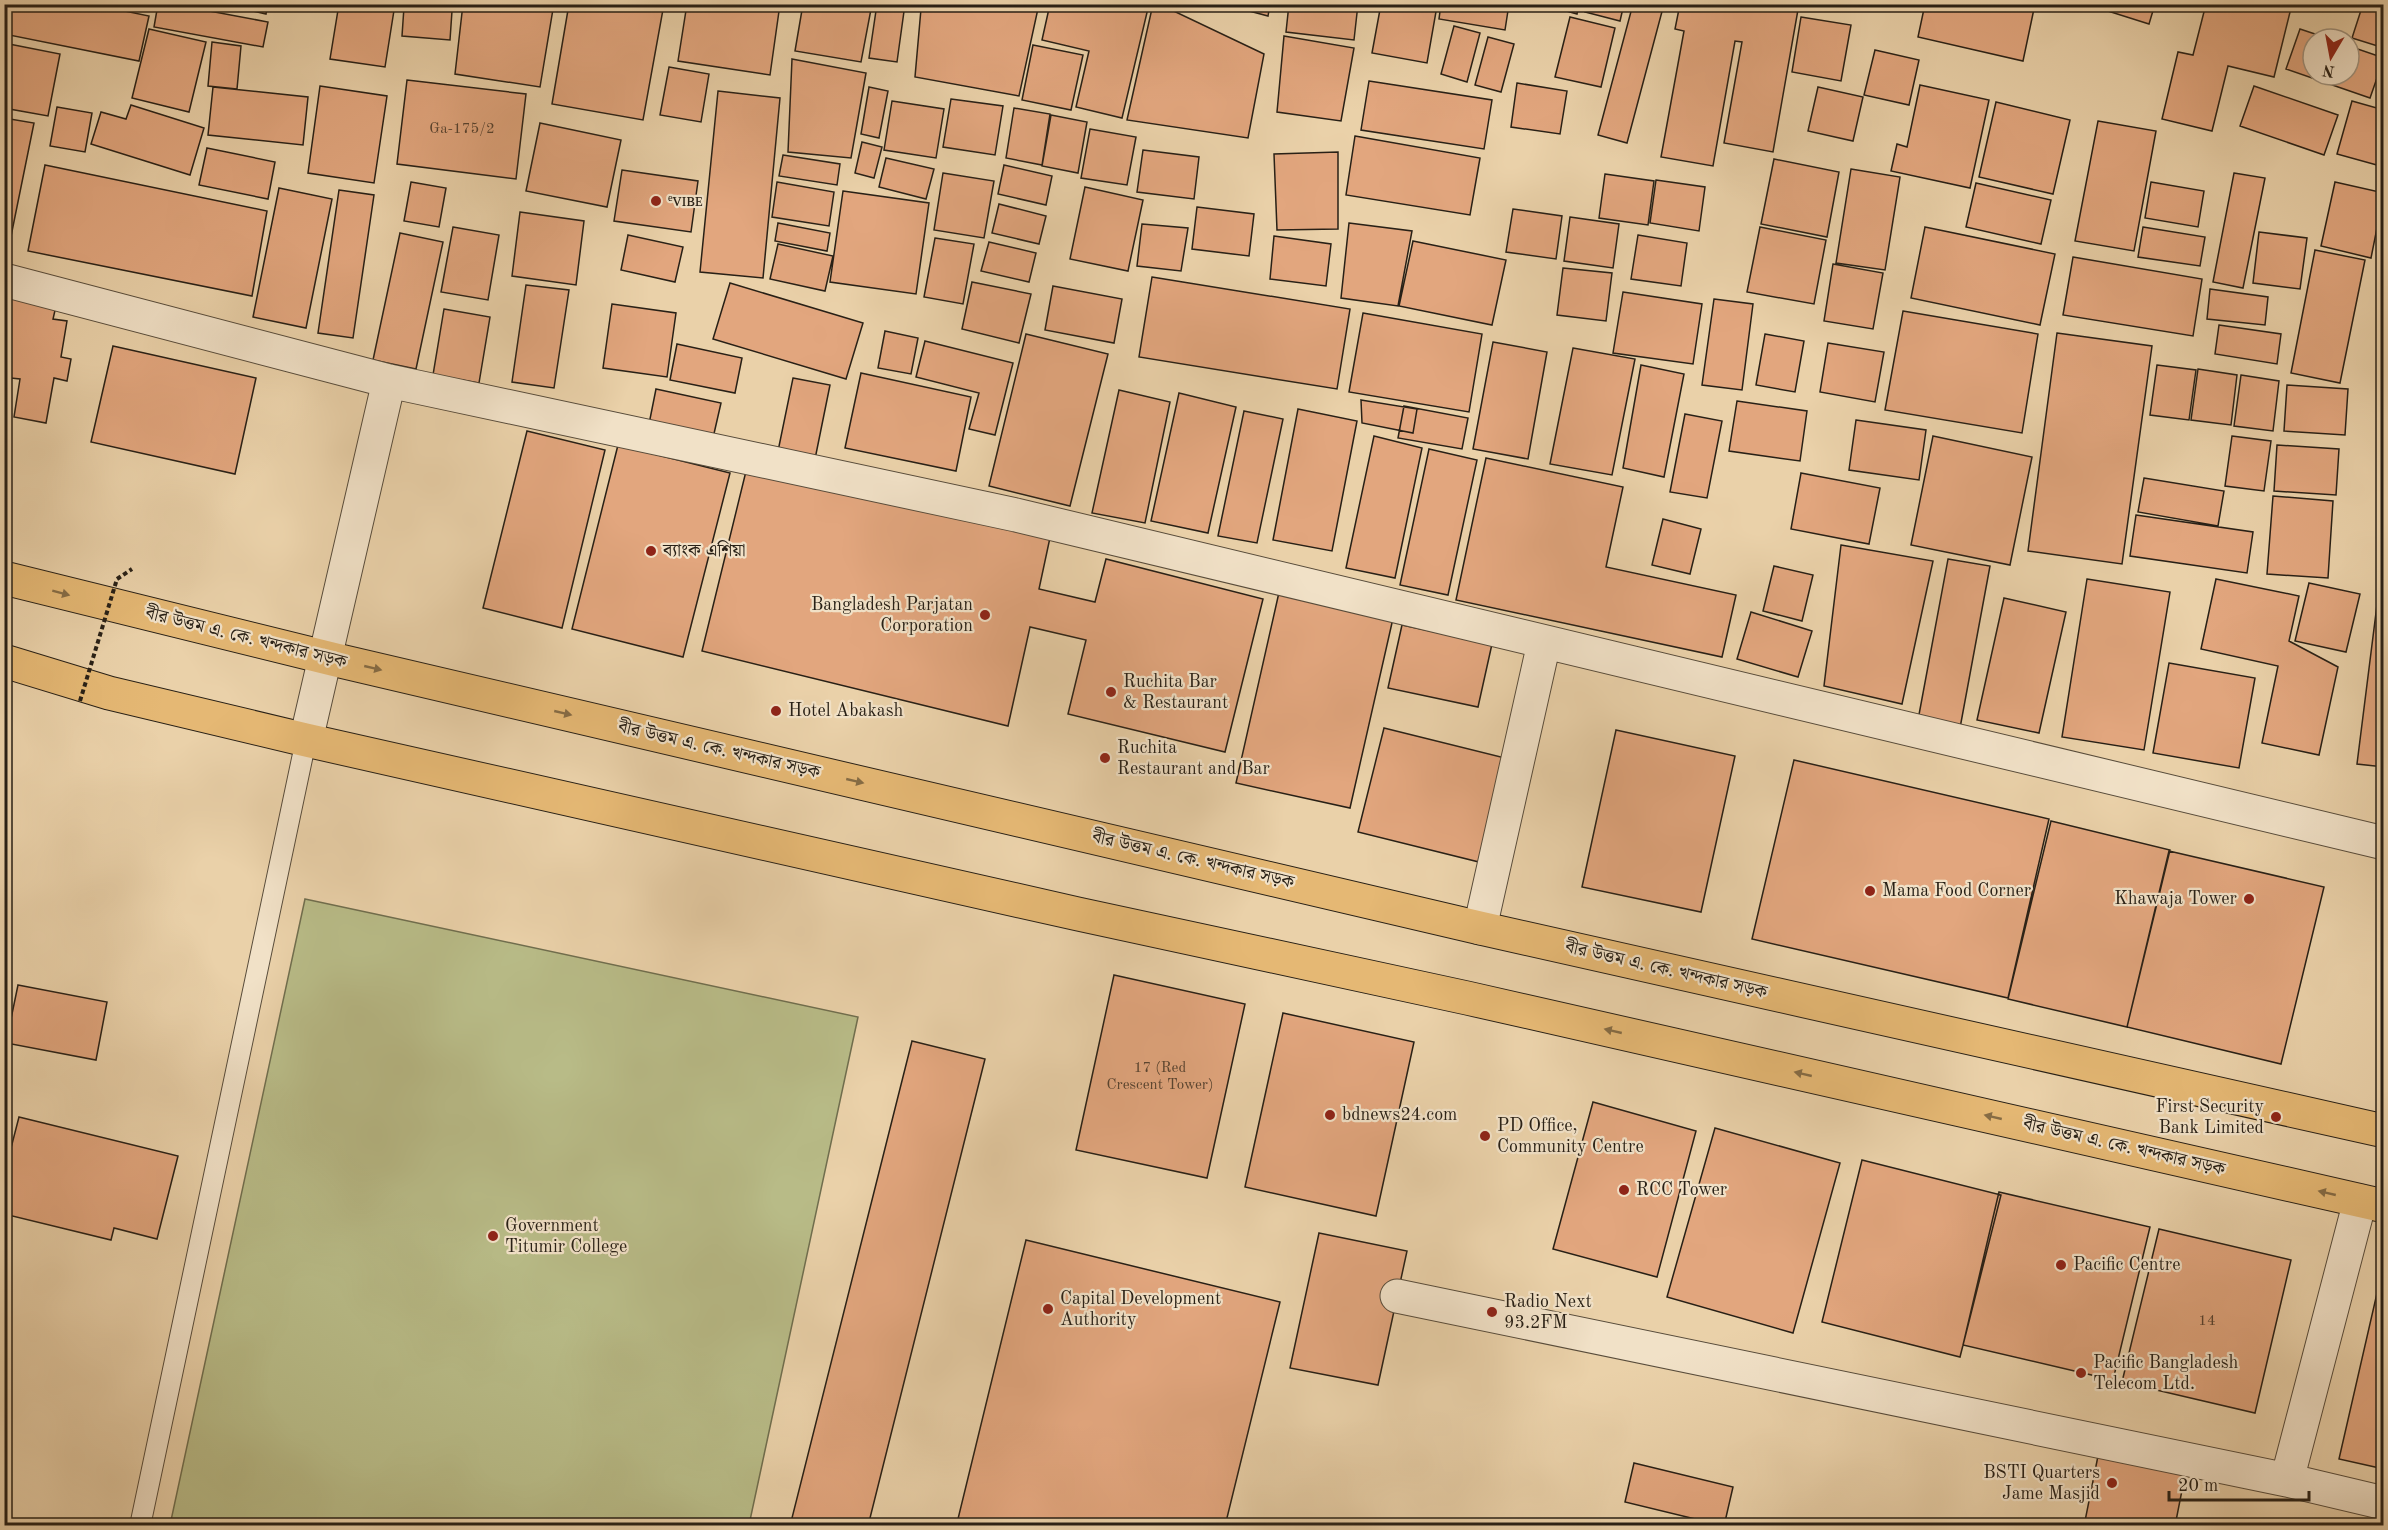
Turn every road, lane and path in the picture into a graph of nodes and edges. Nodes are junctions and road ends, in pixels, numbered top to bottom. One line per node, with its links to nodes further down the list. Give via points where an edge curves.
1 (4, 280): 2 (street)
2 (389, 381): 5 (street, via 1016,515); 6 (street)
3 (132, 569): 8 (path, bridge, via 117,579)
4 (4, 578): 6 (main road, বীর উত্তম এ. কে. খন্দকার সড়ক, one-way to 6)
5 (1544, 642): 10 (street); 11 (street)
6 (325, 657): 9 (street); 11 (main road, বীর উত্তম এ. কে. খন্দকার সড়ক, one-way to 11)
7 (4, 661): 9 (main road, বীর উত্তম এ. কে. খন্দকার সড়ক, via 109,693)
8 (80, 701)
9 (306, 740): 13 (main road, বীর উত্তম এ. কে. খন্দকার সড়ক, one-way to 9, via 1478,1000); 17 (lane)
10 (2384, 843)
11 (1480, 928): 12 (main road, বীর উত্তম এ. কে. খন্দকার সড়ক)
12 (2384, 1131)
13 (2372, 1204): 15 (street)
14 (1397, 1296): 15 (street)
15 (2287, 1480): 16 (street)
16 (2384, 1503)
17 (140, 1526)

